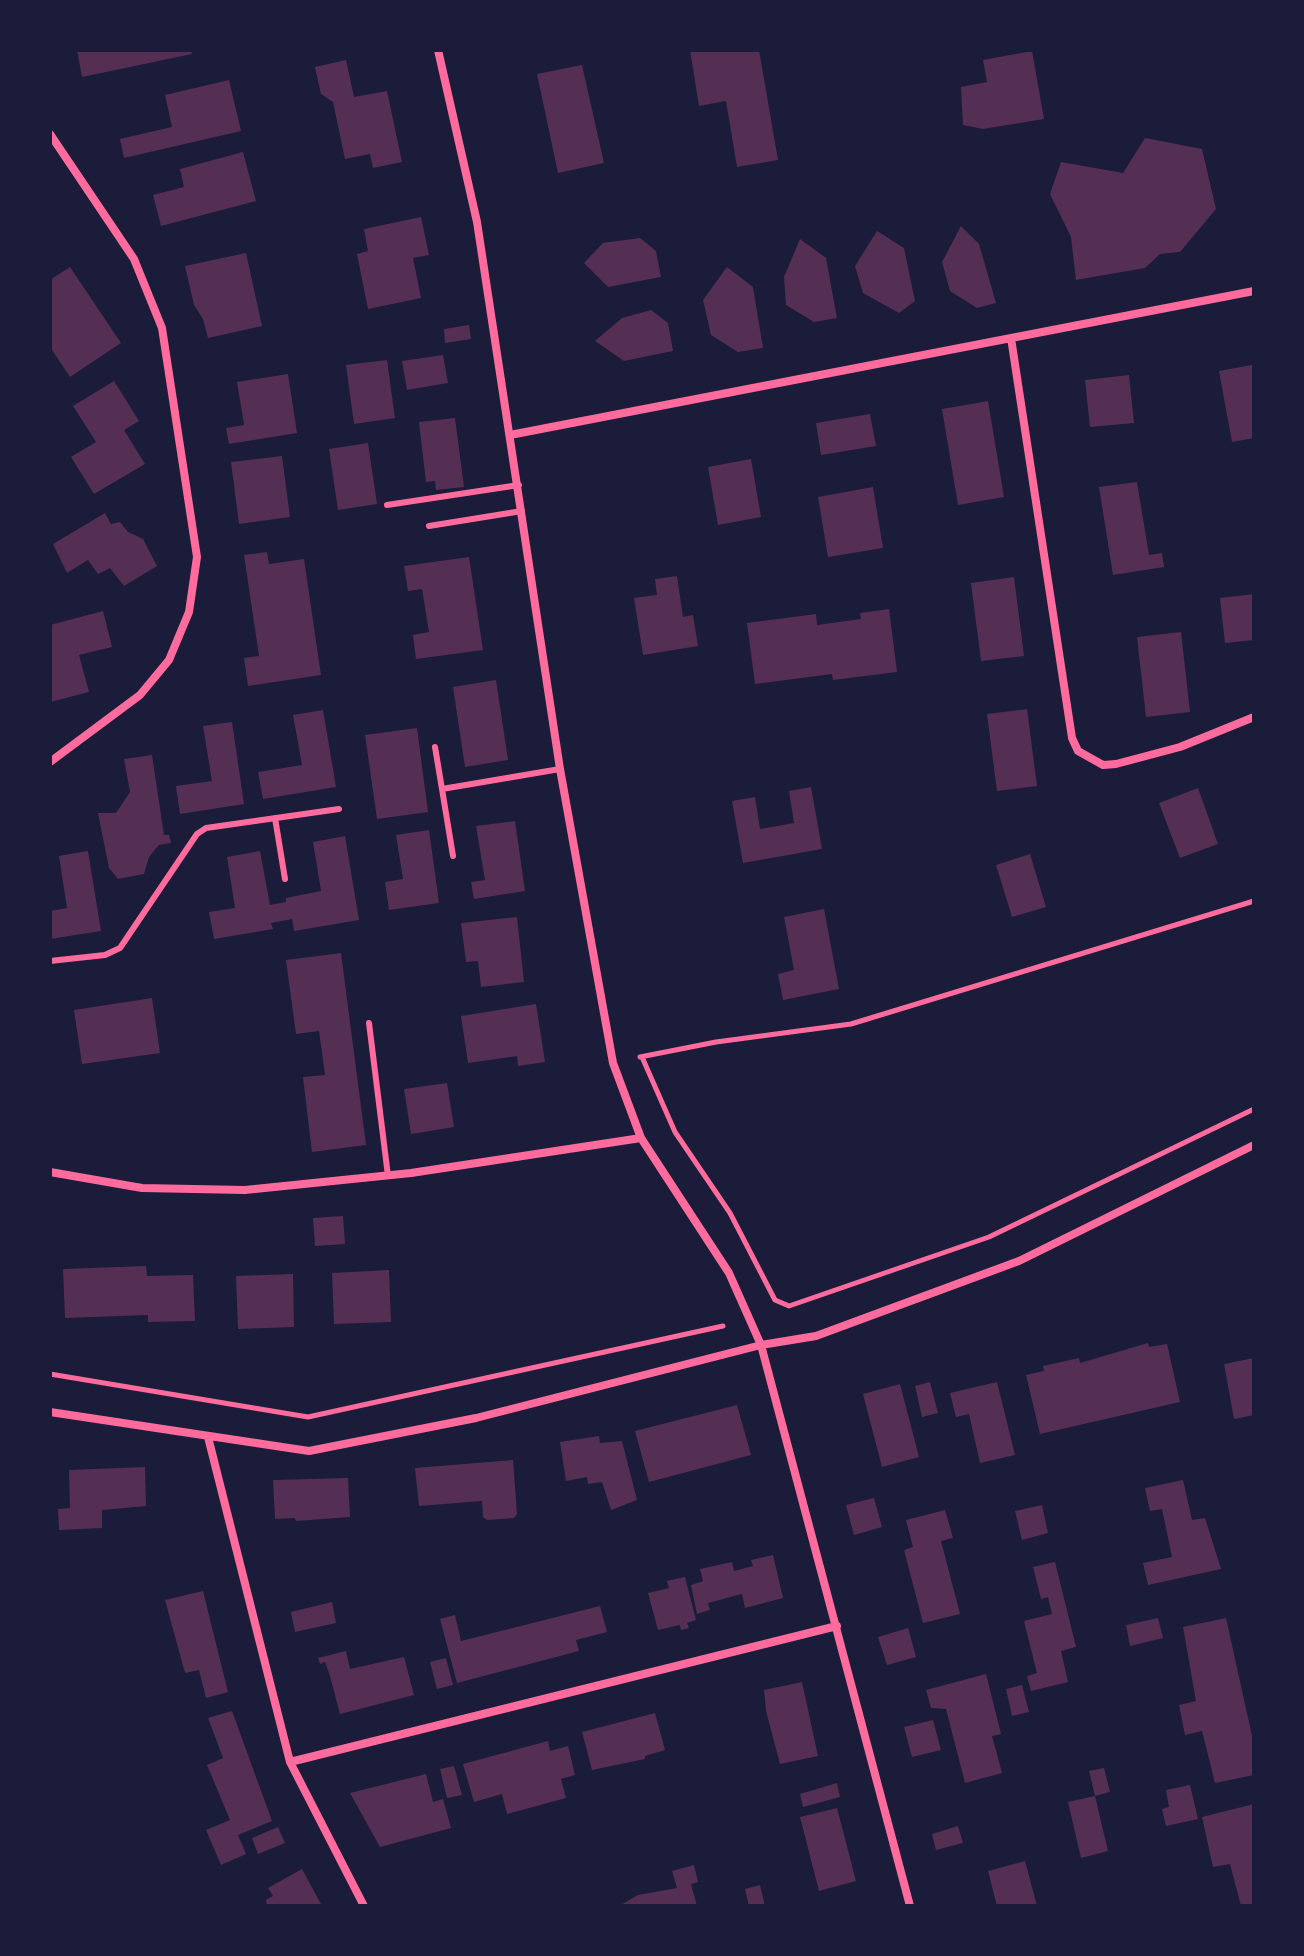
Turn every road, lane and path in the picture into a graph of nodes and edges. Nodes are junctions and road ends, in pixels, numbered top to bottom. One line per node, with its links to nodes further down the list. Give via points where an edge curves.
1 (438, 50): 5 (street, via 477,222)
2 (50, 134): 12 (street, via 134,259 162,328 197,557 189,612 169,660 140,695)
3 (1254, 291): 4 (street)
4 (1011, 338): 5 (street); 10 (street, via 1078,751 1103,765 1116,764 1180,747)
5 (510, 435): 6 (street)
6 (519, 485): 7 (lane); 8 (street)
7 (387, 505)
8 (522, 511): 9 (lane); 13 (street)
9 (429, 526)
10 (1254, 717)
11 (435, 747): 14 (lane)
12 (50, 762)
13 (560, 769): 14 (lane); 23 (street)
14 (442, 789): 17 (lane)
15 (339, 809): 16 (lane)
16 (275, 818): 18 (lane); 20 (lane, via 206,828 120,948 105,955)
17 (453, 856)
18 (285, 879)
19 (1254, 901): 22 (path, via 851,1024)
20 (50, 961)
21 (369, 1023): 28 (lane)
22 (642, 1057): 23 (path); 29 (path, via 675,1132 730,1213)
23 (613, 1063): 25 (street)
24 (1254, 1109): 29 (path, via 989,1237 789,1306)
25 (641, 1138): 28 (street); 32 (street, via 729,1273)
26 (1254, 1145): 32 (street, via 1019,1261 816,1336)
27 (50, 1172): 28 (street, via 142,1188 245,1190)
28 (388, 1176)
29 (775, 1300): 30 (path)
30 (764, 1306)
31 (723, 1326): 33 (path, via 308,1417)
32 (761, 1345): 35 (street, via 476,1418 309,1451); 36 (street)
33 (50, 1374)
34 (50, 1412): 35 (street)
35 (208, 1437): 37 (street)
36 (837, 1626): 37 (street); 39 (street)
37 (290, 1762): 38 (street)
38 (364, 1906)
39 (910, 1906)

